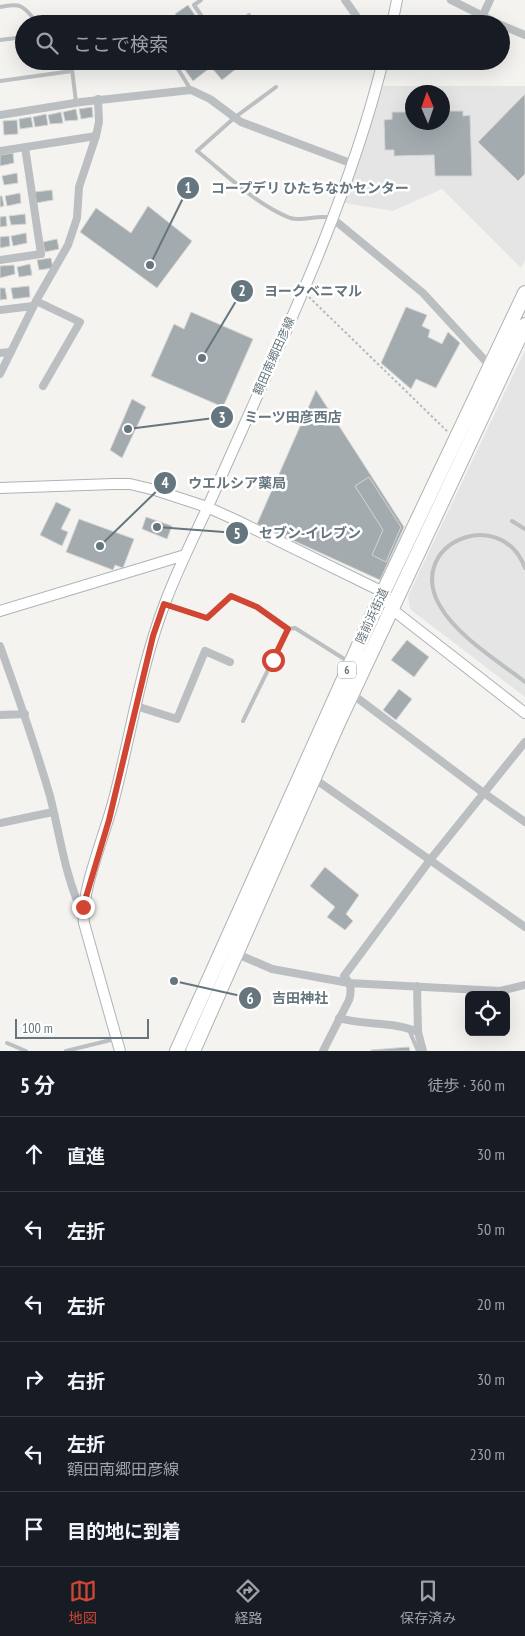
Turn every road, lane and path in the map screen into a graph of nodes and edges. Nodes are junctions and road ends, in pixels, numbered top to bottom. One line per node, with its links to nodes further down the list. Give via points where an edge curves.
1 (18, 0): 8 (lane)
2 (201, 0): 10 (lane, via 194,5)
3 (345, 0): 11 (street)
4 (398, 0): 12 (main road)
5 (451, 0): 13 (street)
6 (490, 0): 14 (street)
7 (0, 7): 8 (lane, via 16,3)
8 (24, 7): 9 (lane)
9 (31, 15)
10 (201, 15)
11 (356, 15)
12 (394, 15)
13 (478, 15)
14 (483, 15)
15 (510, 28): 16 (street)
16 (525, 35)
17 (15, 38): 18 (lane)
18 (0, 40)
19 (179, 70): 24 (lane)
20 (382, 70): 32 (main road, 額田南郷田彦線)
21 (72, 71): 22 (lane); 26 (lane)
22 (0, 81)
23 (276, 87): 28 (lane)
24 (191, 90): 25 (street); 28 (street, via 210,99)
25 (98, 100): 26 (street); 29 (street)
26 (76, 102): 27 (street)
27 (0, 115)
28 (234, 118): 32 (street); 33 (lane, via 197,151 265,205 292,219 322,215)
29 (96, 136): 30 (street); 37 (street, via 79,187 77,218 68,246)
30 (25, 147): 31 (street); 34 (street, via 41,254)
31 (0, 151)
32 (353, 164): 33 (main road, 額田南郷田彦線)
33 (332, 218): 35 (main road, 額田南郷田彦線); 42 (street, via 423,293)
34 (0, 260)
35 (304, 289): 45 (path, via 314,304); 47 (main road, 額田南郷田彦線)
36 (525, 293): 42 (highway, 陸前浜街道 / 6)
37 (35, 303): 38 (street); 40 (street); 44 (street, via 80,322)
38 (0, 310)
39 (525, 325): 54 (highway, 陸前浜街道 / 6)
40 (11, 352): 41 (street); 43 (street)
41 (0, 353)
42 (491, 367): 45 (highway, 陸前浜街道 / 6)
43 (0, 374)
44 (43, 386)
45 (457, 440): 52 (highway, 陸前浜街道 / 6)
46 (0, 488): 47 (main road, via 130,484)
47 (207, 507): 50 (main road, 額田南郷田彦線); 52 (main road)
48 (512, 521): 49 (lane)
49 (525, 529)
50 (185, 554): 53 (main road, 額田南郷田彦線); 55 (main road)
51 (525, 568): 60 (lane, via 517,554 500,540 470,535 460,538 442,552 433,577 439,605 455,626)
52 (383, 592): 54 (main road); 59 (highway, 陸前浜街道 / 6)
53 (164, 604): 56 (lane, via 207,618 231,596 257,607); 62 (main road, 額田南郷田彦線)
54 (393, 610): 61 (highway, 陸前浜街道 / 6); 63 (main road)
55 (0, 611)
56 (288, 629): 59 (lane, via 295,628); 66 (lane)
57 (0, 646): 64 (street)
58 (230, 662): 62 (street, via 205,651 177,719)
59 (351, 664): 68 (highway, 陸前浜街道 / 6)
60 (525, 682)
61 (352, 694): 69 (highway, 陸前浜街道 / 6); 70 (street)
62 (136, 706): 75 (main road, 額田南郷田彦線)
63 (525, 713)
64 (24, 714): 65 (street); 71 (street)
65 (0, 715)
66 (243, 721)
67 (525, 742): 70 (street)
68 (301, 771): 69 (street); 77 (highway, 陸前浜街道 / 6)
69 (314, 778): 74 (street); 77 (highway, 陸前浜街道 / 6)
70 (484, 794): 72 (street); 74 (street)
71 (53, 812): 73 (street); 75 (street, via 74,896)
72 (525, 822)
73 (0, 823)
74 (430, 860): 76 (street); 78 (street, via 344,976)
75 (83, 914): 84 (main road, 額田南郷田彦線)
76 (525, 928)
77 (230, 951): 78 (street, via 272,968); 90 (highway, 陸前浜街道 / 6); 91 (highway, 陸前浜街道 / 6)
78 (349, 983): 80 (street); 81 (street, via 349,1000)
79 (525, 985): 80 (street, via 500,991)
80 (417, 986): 83 (street)
81 (339, 1018): 82 (street, via 355,1023); 92 (street)
82 (407, 1026): 83 (street); 86 (lane)
83 (418, 1032): 86 (street)
84 (117, 1038): 88 (lane); 89 (main road, 額田南郷田彦線)
85 (7, 1044): 87 (lane)
86 (420, 1049): 93 (street)
87 (26, 1051)
88 (66, 1051)
89 (120, 1051)
90 (178, 1051)
91 (193, 1051)
92 (323, 1051)
93 (430, 1051)

